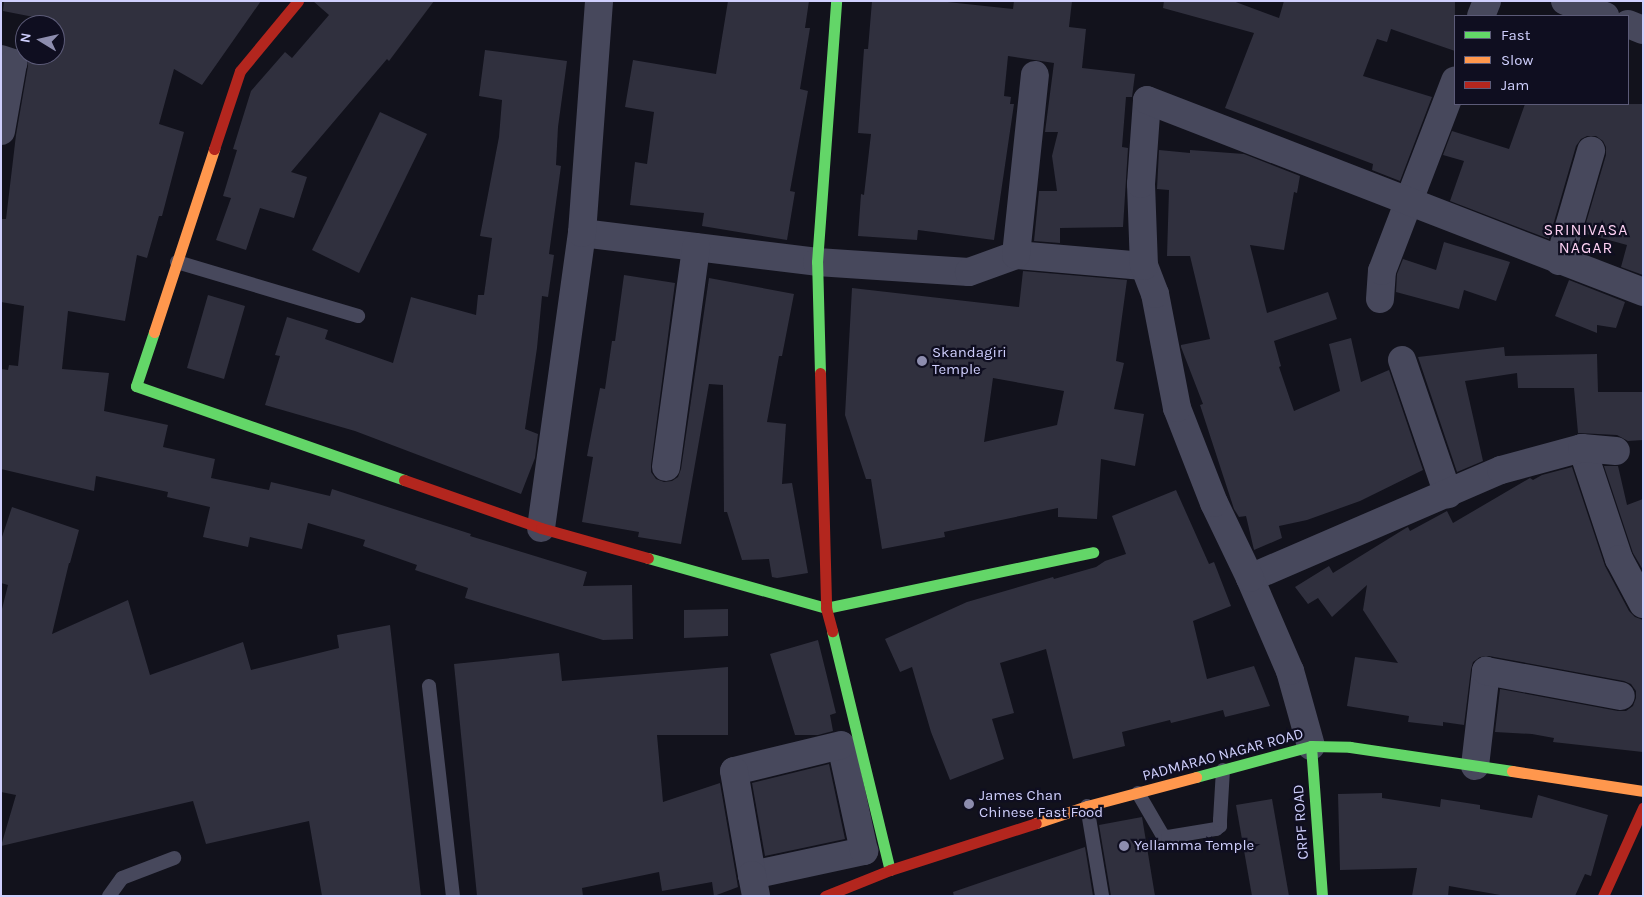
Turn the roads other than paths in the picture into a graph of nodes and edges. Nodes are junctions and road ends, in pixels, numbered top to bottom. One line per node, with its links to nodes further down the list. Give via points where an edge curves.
1 (298, 1): 20 (street, via 240,71)
2 (599, 1): 16 (street)
3 (836, 1): 21 (street)
4 (1487, 1): 6 (street)
5 (1574, 3): 7 (street)
6 (1481, 15)
7 (1604, 15)
8 (1629, 24): 9 (street)
9 (1643, 30)
10 (1, 59): 13 (street, via 13,63)
11 (1035, 75): 18 (street)
12 (1454, 83): 15 (street)
13 (1, 131)
14 (1591, 151): 19 (street)
15 (1407, 200): 19 (street); 22 (street, via 1147,100 1141,184); 24 (street, via 1382,271)
16 (582, 233): 17 (street); 31 (street)
17 (696, 247): 21 (street); 29 (street)
18 (1016, 255): 21 (street, via 969,272); 22 (street)
19 (1559, 261): 23 (street)
20 (177, 262): 25 (lane); 31 (street, via 136,386)
21 (816, 262): 36 (street)
22 (1144, 266): 34 (street, via 1156,294 1177,408 1214,503)
23 (1643, 292)
24 (1380, 299)
25 (358, 316)
26 (1402, 360): 30 (street)
27 (1582, 448): 28 (street); 30 (street, via 1501,470); 33 (street)
28 (1616, 451)
29 (666, 467)
30 (1448, 494): 34 (street)
31 (541, 528): 36 (street)
32 (1094, 552): 36 (street)
33 (1631, 557): 35 (street)
34 (1250, 578): 39 (street, via 1290,671)
35 (1643, 604)
36 (826, 608): 47 (street)
37 (429, 686): 50 (lane)
38 (1621, 696): 40 (street, via 1486,671)
39 (1311, 746): 40 (street, PADMARAO NAGAR ROAD, via 1350,747); 41 (street, PADMARAO NAGAR ROAD); 53 (street, CRPF ROAD)
40 (1475, 766): 42 (street, PADMARAO NAGAR ROAD)
41 (1223, 770): 43 (street, PADMARAO NAGAR ROAD); 43 (lane, via 1220,826 1216,829 1163,836)
42 (1643, 791)
43 (1138, 793): 44 (street, PADMARAO NAGAR ROAD)
44 (1088, 806): 47 (street, PADMARAO NAGAR ROAD); 52 (lane)
45 (1643, 808): 54 (street)
46 (174, 858): 49 (lane, via 122,878)
47 (890, 870): 51 (street, PADMARAO NAGAR ROAD)
48 (754, 886): 48 (street, via 734,771 841,745 864,852)
49 (109, 896)
50 (453, 896)
51 (825, 896)
52 (1102, 896)
53 (1322, 896)
54 (1603, 896)

